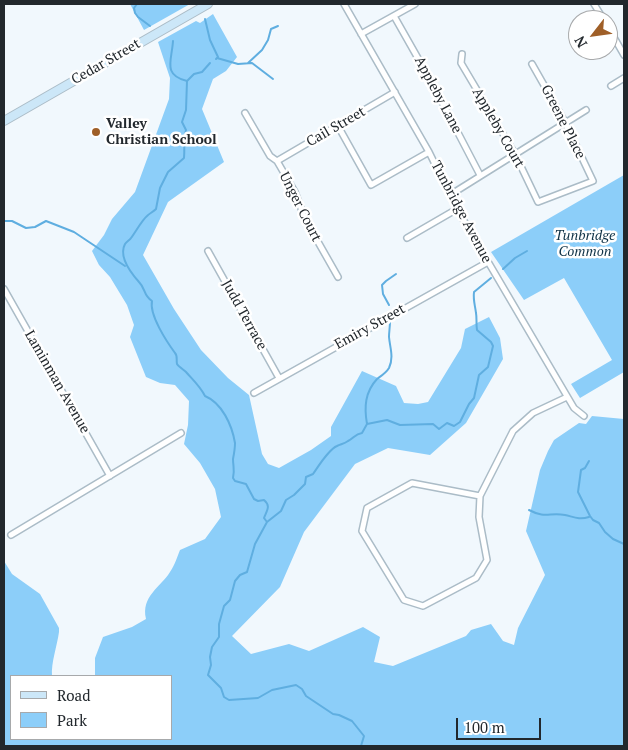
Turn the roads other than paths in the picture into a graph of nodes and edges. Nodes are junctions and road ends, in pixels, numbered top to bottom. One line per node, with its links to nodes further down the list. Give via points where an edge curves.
1 (208, 4): 13 (main road, Cedar Street)
2 (344, 4): 5 (street, Tunbridge Avenue)
3 (415, 4): 4 (street)
4 (394, 16): 5 (street); 19 (street, Appleby Lane)
5 (361, 34): 10 (street, Tunbridge Avenue)
6 (462, 54): 17 (street, Appleby Court, via 461,63)
7 (532, 64): 14 (street, Greene Place)
8 (624, 78): 9 (street)
9 (611, 86)
10 (395, 92): 15 (street, Cail Street); 16 (street, Tunbridge Avenue)
11 (586, 110): 14 (street)
12 (245, 113): 18 (street, Unger Court, via 270,156)
13 (4, 121)
14 (565, 122): 17 (street); 21 (street, Greene Place, via 593,181)
15 (338, 126): 16 (street, via 371,185); 18 (street, Cail Street)
16 (429, 152): 20 (street, Tunbridge Avenue)
17 (515, 154): 19 (street); 21 (street, Appleby Court)
18 (277, 161): 26 (street, Unger Court)
19 (480, 175): 20 (street)
20 (450, 195): 22 (street, Tunbridge Avenue)
21 (538, 202)
22 (457, 209): 23 (street); 25 (street, Tunbridge Avenue)
23 (407, 238)
24 (208, 251): 28 (street, Judd Terrace)
25 (488, 262): 28 (street, Emiry Street); 30 (street, Tunbridge Avenue)
26 (338, 277)
27 (4, 289): 33 (street, Laminman Avenue)
28 (279, 378): 29 (street, Emiry Street)
29 (254, 393)
30 (567, 396): 31 (street, Tunbridge Avenue); 34 (street, via 533,413 512,431)
31 (584, 416)
32 (181, 433): 33 (street)
33 (110, 476): 35 (street)
34 (480, 496): 34 (street, via 412,483 367,508 362,531 404,600 423,606 476,578 487,560 479,517)
35 (11, 535)

